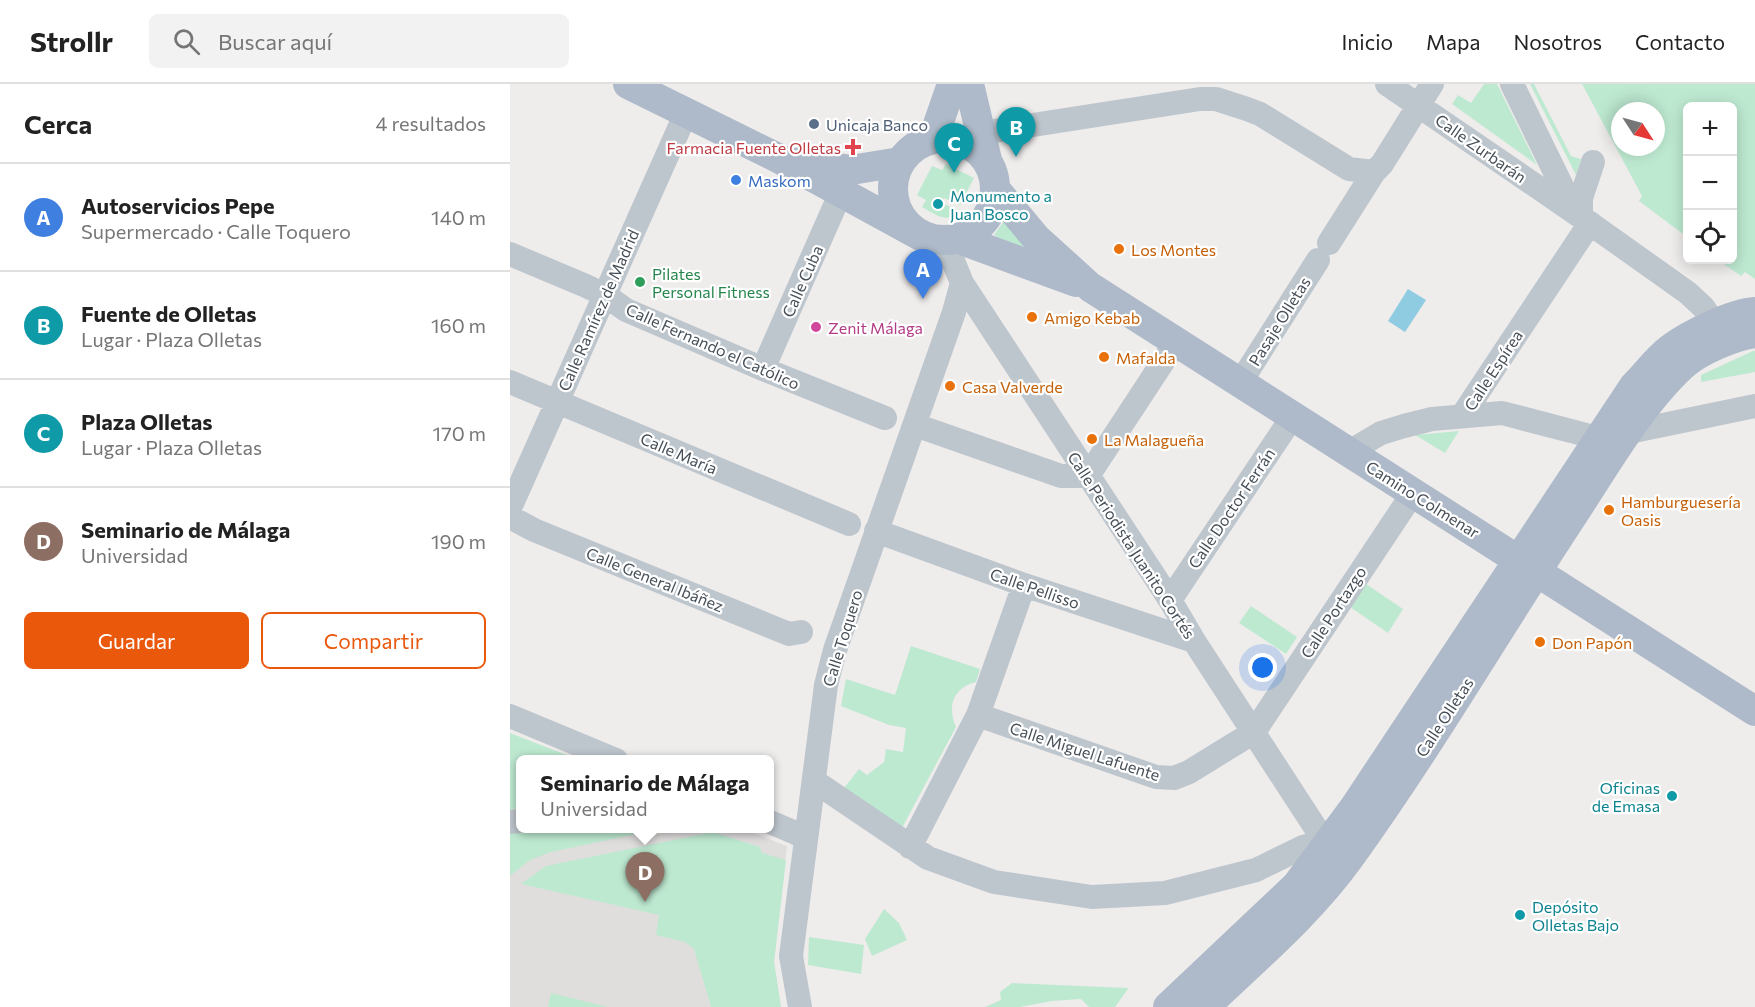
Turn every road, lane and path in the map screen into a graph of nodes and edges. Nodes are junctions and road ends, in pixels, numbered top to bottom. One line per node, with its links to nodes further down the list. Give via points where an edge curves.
1 (628, 84): 8 (main road, Camino Colmenar)
2 (952, 84): 9 (main road)
3 (969, 84): 10 (main road)
4 (1387, 84): 7 (street, Calle Zurbarán)
5 (1432, 84): 7 (street, Pasaje Olletas)
6 (1512, 84): 17 (street, Calle Zurbarán)
7 (1418, 105): 14 (street, Pasaje Olletas); 17 (street, Calle Zurbarán)
8 (686, 113): 11 (main road, Camino Colmenar); 22 (street, Calle Ramírez de Madrid)
9 (933, 139): 10 (main road, via 963,141 978,150); 12 (main road, via 914,147)
10 (984, 146): 14 (street, via 1200,99 1216,99 1260,114 1349,169); 15 (main road)
11 (782, 160): 12 (main road, via 851,170); 16 (main road, Camino Colmenar)
12 (900, 162): 18 (main road, via 892,182 894,204 904,223)
13 (1593, 162): 17 (street, via 1581,198)
14 (1374, 172): 29 (street, Pasaje Olletas)
15 (996, 190): 18 (main road, via 991,212 978,228); 21 (main road, Camino Colmenar, via 1036,238)
16 (841, 192): 18 (main road, Camino Colmenar); 27 (street, Calle Cuba)
17 (1582, 217): 24 (street, Calle Zurbarán, via 1688,293); 33 (street, Calle Espírea)
18 (942, 239): 20 (street, Calle Periodista Juanito Cortés); 21 (main road, Camino Colmenar)
19 (510, 254): 22 (street, Calle Fernando el Católico)
20 (962, 283): 35 (street, Calle Toquero); 39 (street, Calle Periodista Juanito Cortés)
21 (1090, 287): 26 (main road, Camino Colmenar)
22 (605, 295): 27 (street, Calle Fernando el Católico, via 626,310); 30 (street, Calle Ramírez de Madrid)
23 (1755, 312): 24 (main road)
24 (1714, 324): 37 (main road, via 1670,349 1634,386)
25 (1755, 333): 36 (main road, via 1724,341 1683,365)
26 (1176, 342): 29 (main road, Camino Colmenar); 39 (street)
27 (763, 369): 34 (street, Calle Fernando el Católico)
28 (510, 382): 30 (street, Calle María)
29 (1240, 382): 32 (main road, Camino Colmenar)
30 (557, 402): 41 (street, Calle Ramírez de Madrid); 43 (street, Calle María)
31 (1755, 406): 36 (street)
32 (1293, 416): 38 (main road, Camino Colmenar); 47 (street, Calle Doctor Ferrán)
33 (1462, 416): 37 (street, via 1502,413); 38 (street, Calle Espírea, via 1432,419 1382,433)
34 (885, 417)
35 (915, 424): 39 (street, via 1061,476); 44 (street, Calle Toquero)
36 (1629, 432): 45 (main road)
37 (1598, 438): 45 (main road)
38 (1349, 452): 40 (main road, Camino Colmenar)
39 (1088, 476): 47 (street, Calle Periodista Juanito Cortés)
40 (1413, 493): 45 (main road, Camino Colmenar); 53 (street, Calle Portazgo)
41 (510, 508)
42 (510, 517): 48 (street, Calle General Ibáñez, via 789,633)
43 (849, 524)
44 (876, 531): 46 (street, Calle Pellisso); 55 (street, Calle Toquero, via 826,685)
45 (1527, 566): 50 (main road, Camino Colmenar); 60 (main road, Calle Olletas, via 1496,638)
46 (1024, 585): 49 (street, Calle Pellisso); 51 (street)
47 (1170, 600): 49 (street, Calle Periodista Juanito Cortés)
48 (801, 632)
49 (1194, 641): 53 (street, Calle Periodista Juanito Cortés)
50 (1755, 711)
51 (978, 715): 53 (street, Calle Miguel Lafuente, via 1156,777 1174,778 1189,772); 59 (street)
52 (510, 716): 54 (street)
53 (1254, 732): 60 (street, Calle Periodista Juanito Cortés, via 1315,827)
54 (606, 755)
55 (814, 781): 56 (street); 58 (street, Calle Toquero)
56 (849, 807): 58 (street, via 819,808); 59 (street)
57 (774, 823): 58 (street)
58 (807, 827): 61 (street, Calle Toquero, via 791,956)
59 (910, 847): 60 (street, via 928,858 994,882 1092,897 1166,893 1256,870 1303,847)
60 (1339, 850): 62 (main road); 63 (main road, via 1311,906)
61 (800, 1007)
62 (1168, 1007)
63 (1205, 1007)

